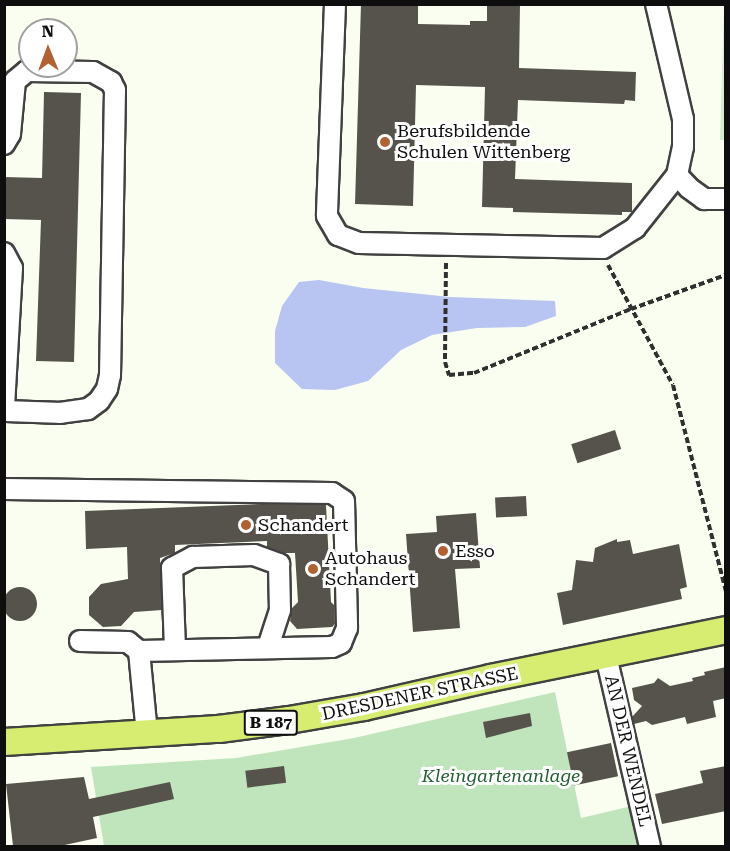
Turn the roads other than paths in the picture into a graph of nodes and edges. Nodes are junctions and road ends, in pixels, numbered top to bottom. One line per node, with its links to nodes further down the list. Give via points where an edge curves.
1 (335, 4): 4 (street, via 327,216 338,236 359,243 603,248 635,228)
2 (656, 4): 4 (street, via 683,119)
3 (4, 144): 8 (street, via 10,134 15,81 27,71 93,72 111,82 115,102 107,389 88,409 60,413)
4 (677, 175): 5 (street, via 704,199)
5 (726, 199)
6 (4, 253): 7 (street, via 12,268)
7 (4, 406)
8 (4, 411)
9 (4, 489): 12 (street, via 332,494 344,501 347,628 341,642 332,647)
10 (726, 630): 15 (main road, DRESDENER STRASSE / B 187)
11 (80, 642): 14 (street, via 128,642)
12 (267, 647): 13 (street); 13 (street, via 280,610 279,564 254,555 193,557 172,568)
13 (175, 649): 14 (street)
14 (139, 651): 16 (street)
15 (606, 656): 16 (main road, DRESDENER STRASSE / B 187, via 327,715); 18 (street, AN DER WENDEL)
16 (147, 734): 17 (main road, DRESDENER STRASSE / B 187)
17 (4, 742)
18 (650, 846)

